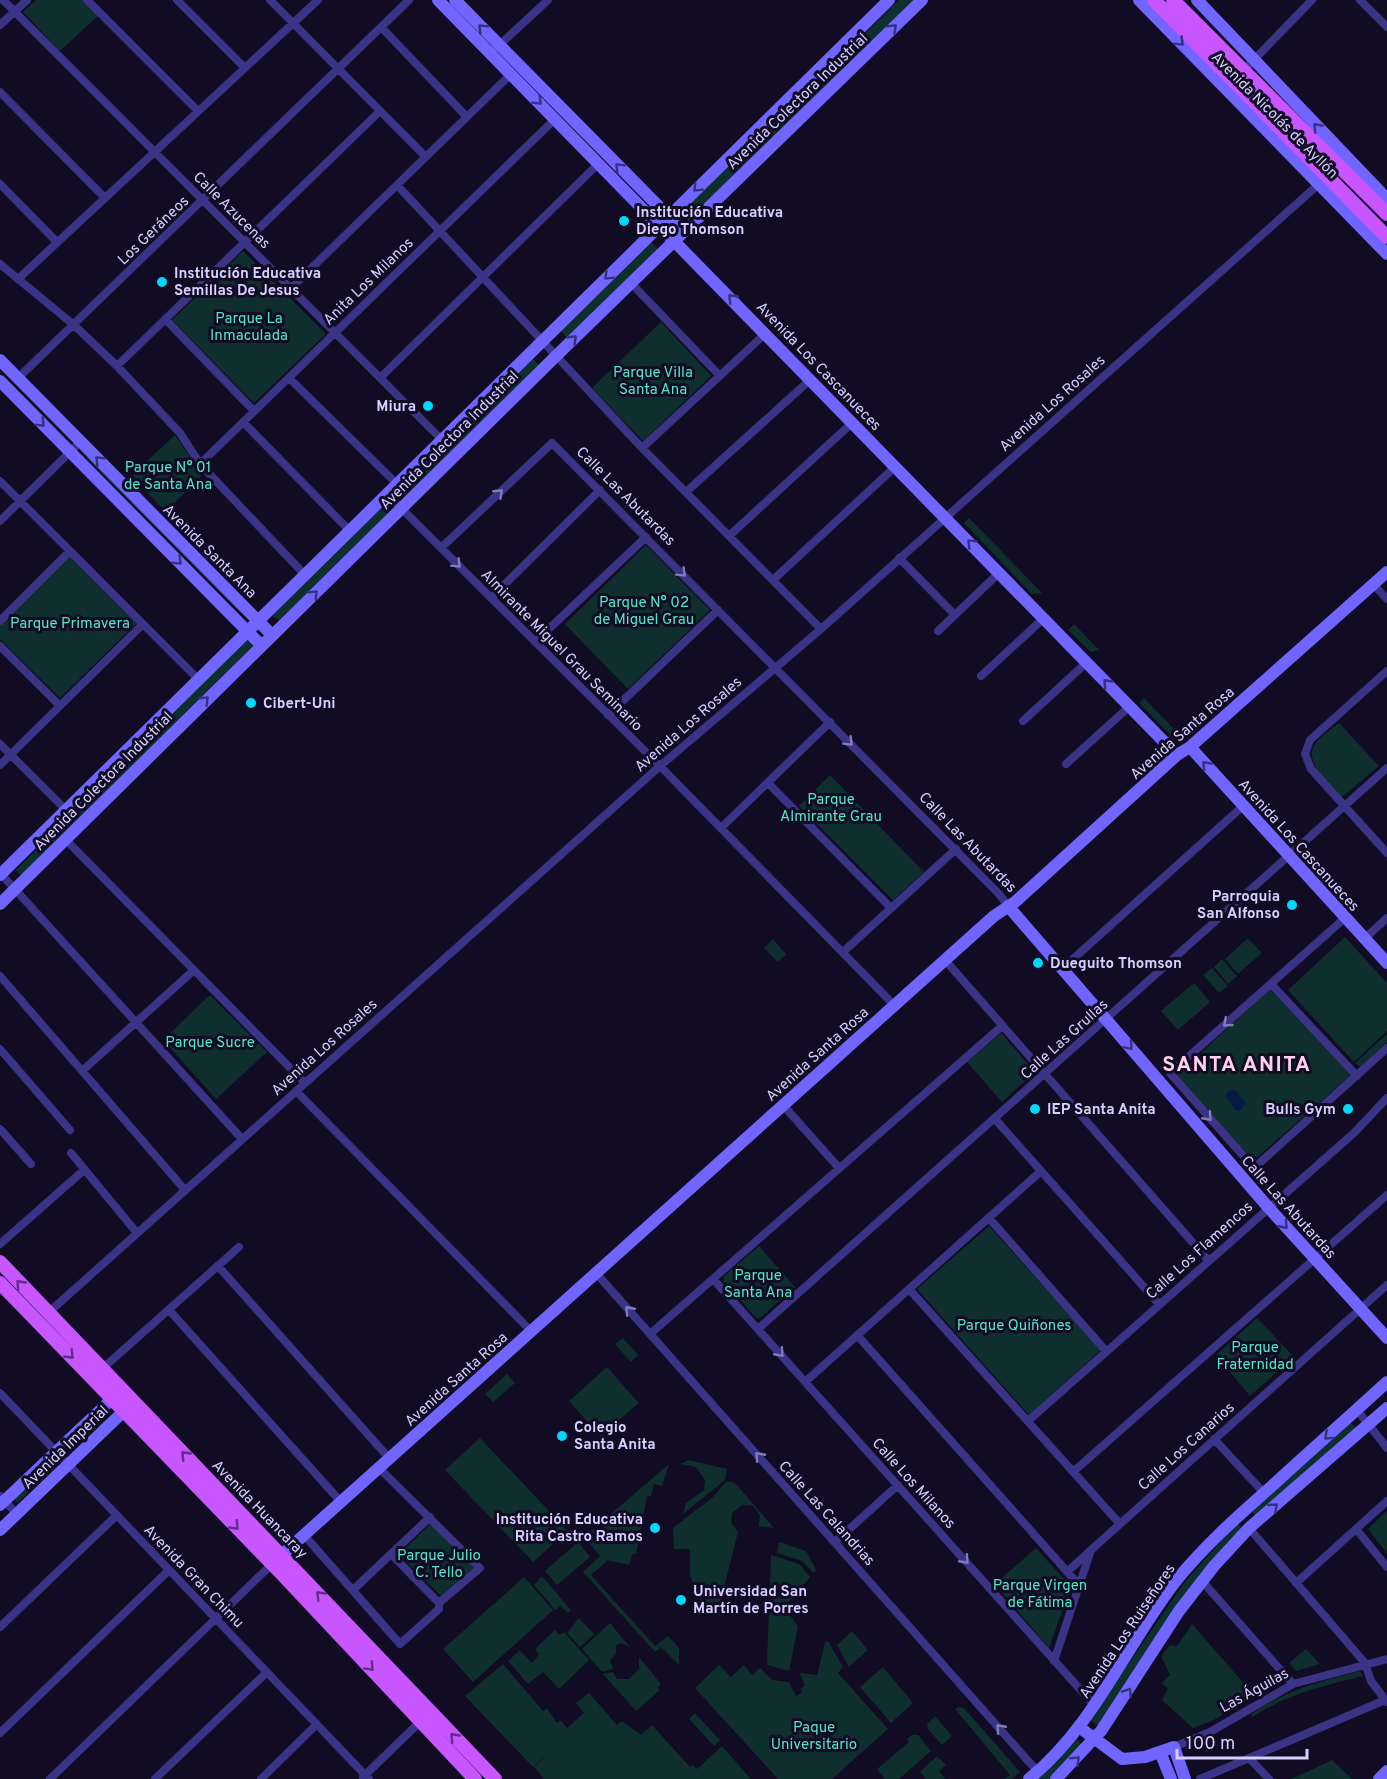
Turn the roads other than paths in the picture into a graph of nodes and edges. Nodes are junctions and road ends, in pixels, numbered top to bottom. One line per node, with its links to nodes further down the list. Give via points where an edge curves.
1 (3, 0): 19 (street, Calle Azucenas)
2 (27, 0): 19 (street)
3 (87, 0): 33 (street)
4 (177, 0): 27 (street)
5 (270, 0): 20 (street)
6 (318, 0): 20 (street)
7 (409, 0): 22 (street, Los Geráneos)
8 (438, 0): 24 (street, Avenida Los Cascanueces)
9 (455, 0): 24 (street, Avenida Los Cascanueces, one-way to 9)
10 (548, 0): 24 (street)
11 (889, 0): 25 (street, Avenida Colectora Industrial)
12 (922, 0): 29 (street, Avenida Colectora Industrial, one-way to 12)
13 (1139, 0): 40 (street, Avenida Nicolás de Ayllón, one-way to 40)
14 (1154, 0): 40 (main road, Avenida Nicolás de Ayllón)
15 (1173, 0): 30 (main road, Avenida Nicolás de Ayllón)
16 (1197, 0): 26 (street, Avenida Nicolás de Ayllón)
17 (1312, 0): 26 (street)
18 (1360, 0): 23 (street)
19 (14, 12): 21 (street); 37 (street, Calle Azucenas)
20 (293, 23): 27 (street); 28 (street)
21 (0, 25)
22 (381, 27): 28 (street, Los Geráneos); 35 (street)
23 (1387, 27)
24 (495, 49): 31 (street, Avenida Los Cascanueces); 47 (street, Avenida Los Cascanueces, one-way to 24)
25 (834, 54): 29 (street); 47 (street, Avenida Colectora Industrial, one-way to 47)
26 (1254, 60): 30 (street); 40 (street, Avenida Nicolás de Ayllón, one-way to 26)
27 (245, 68): 33 (street)
28 (338, 69): 34 (street); 44 (street, Los Geráneos)
29 (849, 71): 50 (street, Avenida Colectora Industrial)
30 (1243, 71): 40 (main road, Avenida Nicolás de Ayllón)
31 (511, 74): 35 (street); 36 (street, Avenida Los Cascanueces, one-way to 36)
32 (0, 92): 43 (street)
33 (198, 111): 37 (street)
34 (380, 111): 38 (street); 53 (street)
35 (467, 117): 38 (street)
36 (555, 119): 39 (street, Avenida Los Cascanueces); 49 (street, Anita Los Milanos)
37 (154, 152): 43 (street); 44 (street, Calle Azucenas)
38 (426, 157): 42 (street)
39 (599, 163): 47 (street, Avenida Los Cascanueces); 56 (street)
40 (1332, 170): 45 (main road, Avenida Nicolás de Ayllón); 46 (street, Avenida Nicolás de Ayllón); 48 (main road, Avenida Nicolás de Ayllón); 90 (street, Avenida Los Rosales)
41 (0, 184): 52 (street)
42 (397, 185): 49 (street); 59 (street)
43 (104, 197): 52 (street)
44 (203, 200): 53 (street, Calle Azucenas); 61 (street, Los Geráneos)
45 (1386, 209)
46 (1349, 212): 48 (main road); 54 (street, Avenida Nicolás de Ayllón)
47 (664, 221): 50 (street, Avenida Los Cascanueces); 64 (street, Avenida Colectora Industrial, one-way to 64)
48 (1374, 224): 51 (main road, Avenida Nicolás de Ayllón)
49 (439, 230): 56 (street); 62 (street, Anita Los Milanos)
50 (680, 236): 58 (street, Avenida Colectora Industrial); 63 (street, Avenida Los Cascanueces, one-way to 50)
51 (1387, 237)
52 (56, 241): 57 (street)
53 (245, 242): 59 (street, Calle Azucenas); 60 (street)
54 (1387, 254)
55 (0, 264): 57 (street)
56 (483, 276): 64 (street); 69 (street)
57 (18, 279): 61 (street)
58 (631, 283): 65 (street, Avenida Colectora Industrial, one-way to 58); 68 (street)
59 (291, 288): 62 (street, Calle Azucenas)
60 (165, 319): 67 (street); 74 (street)
61 (74, 325): 67 (street); 70 (street, Los Geráneos)
62 (336, 332): 69 (street, Calle Azucenas); 71 (street, Anita Los Milanos)
63 (766, 333): 68 (street); 72 (street, Avenida Los Cascanueces)
64 (543, 340): 65 (street); 77 (street, Avenida Colectora Industrial)
65 (556, 356): 79 (street); 89 (street, Avenida Colectora Industrial)
66 (0, 360): 70 (street, Avenida Santa Ana)
67 (117, 366): 81 (street, via 180,433)
68 (720, 376): 79 (street)
69 (381, 377): 77 (street, Calle Azucenas)
70 (18, 378): 78 (street, Avenida Santa Ana)
71 (289, 378): 74 (street, Anita Los Milanos); 84 (street)
72 (811, 380): 76 (street, Avenida Los Cascanueces); 86 (street)
73 (0, 381): 80 (street, Avenida Santa Ana, one-way to 80)
74 (254, 411): 75 (street, Anita Los Milanos)
75 (243, 422): 81 (street, Anita Los Milanos); 92 (street)
76 (853, 422): 82 (street, Avenida Los Cascanueces); 93 (street)
77 (442, 440): 84 (street, Avenida Colectora Industrial)
78 (81, 441): 80 (street); 109 (street, Avenida Santa Ana, one-way to 78)
79 (642, 448): 86 (street)
80 (70, 452): 88 (street); 113 (street, Avenida Santa Ana, one-way to 113)
81 (200, 464): 100 (street)
82 (896, 466): 90 (street, Avenida Los Cascanueces); 101 (street)
83 (0, 480): 88 (street)
84 (397, 484): 87 (street, Avenida Colectora Industrial)
85 (600, 490): 94 (street, Calle Las Abutardas); 95 (street, Calle Las Abutardas, one-way to 85, via 552,442); 103 (street)
86 (686, 492): 93 (street)
87 (387, 494): 89 (street, Almirante Miguel Grau Seminario); 92 (street, Avenida Colectora Industrial)
88 (21, 501): 91 (street); 96 (street)
89 (401, 508): 95 (street, Almirante Miguel Grau Seminario); 114 (street, Avenida Colectora Industrial, one-way to 89)
90 (945, 517): 97 (street, Avenida Los Rosales); 98 (street, Avenida Los Cascanueces, one-way to 90)
91 (0, 521)
92 (350, 531): 100 (street, Avenida Colectora Industrial)
93 (729, 536): 101 (street)
94 (646, 537): 105 (street, Calle Las Abutardas, one-way to 105); 115 (street)
95 (441, 548): 103 (street, Almirante Miguel Grau Seminario, one-way to 103)
96 (70, 551): 108 (street); 110 (street)
97 (899, 558): 106 (street); 111 (street, Avenida Los Rosales)
98 (1000, 572): 106 (street); 107 (street, Avenida Los Cascanueces)
99 (1387, 572): 102 (street, Avenida Santa Rosa)
100 (305, 575): 109 (street, Avenida Colectora Industrial)
101 (772, 580): 111 (street)
102 (1373, 584): 104 (street); 129 (street, Avenida Santa Rosa)
103 (491, 598): 115 (street, Almirante Miguel Grau Seminario)
104 (1387, 599)
105 (718, 610): 119 (street, Calle Las Abutardas); 125 (street)
106 (955, 615): 112 (street)
107 (1044, 618): 118 (street, Avenida Los Cascanueces); 121 (street)
108 (0, 621)
109 (258, 621): 113 (street, Avenida Colectora Industrial); 114 (street, Avenida Santa Ana)
110 (143, 624): 122 (street); 123 (street)
111 (821, 629): 119 (street, Avenida Los Rosales)
112 (938, 630)
113 (248, 631): 116 (street, Avenida Santa Ana); 122 (street, Avenida Colectora Industrial)
114 (272, 635): 116 (street, Avenida Colectora Industrial)
115 (535, 642): 125 (street, Almirante Miguel Grau Seminario)
116 (261, 645): 141 (street, Avenida Colectora Industrial, one-way to 116)
117 (0, 646): 123 (street)
118 (1087, 662): 124 (street, Avenida Los Cascanueces, one-way to 118); 126 (street)
119 (776, 668): 127 (street, Calle Las Abutardas); 134 (street, Avenida Los Rosales)
120 (1387, 671): 138 (street, via 1310,740 1305,749 1306,760)
121 (981, 676)
122 (198, 680): 139 (street, Avenida Colectora Industrial)
123 (60, 706): 130 (street)
124 (1130, 706): 131 (street, Avenida Los Cascanueces); 132 (street)
125 (608, 715): 134 (street, Almirante Miguel Grau Seminario)
126 (1023, 721)
127 (830, 722): 136 (street); 142 (street, Calle Las Abutardas, one-way to 142)
128 (0, 744): 130 (street)
129 (1190, 747): 131 (street, Avenida Santa Rosa); 137 (street, Avenida Los Cascanueces, one-way to 129)
130 (11, 755): 133 (street); 139 (street)
131 (1177, 755): 148 (street, Avenida Santa Rosa)
132 (1066, 764)
133 (0, 765)
134 (660, 766): 140 (street, Almirante Miguel Grau Seminario); 169 (street, Avenida Los Rosales)
135 (1387, 768): 138 (street, Calle Las Grullas)
136 (768, 783): 140 (street); 149 (street)
137 (1243, 806): 144 (street, Avenida Los Cascanueces); 156 (street)
138 (1345, 807): 143 (street); 144 (street, Calle Las Grullas)
139 (66, 810): 145 (street, Avenida Colectora Industrial)
140 (721, 828): 153 (street, Almirante Miguel Grau Seminario)
141 (66, 840): 146 (street, Avenida Colectora Industrial); 157 (street)
142 (956, 849): 148 (street, Calle Las Abutardas); 149 (street)
143 (1387, 853)
144 (1290, 856): 150 (street, Avenida Los Cascanueces); 161 (street, Calle Las Grullas)
145 (0, 874): 146 (street)
146 (16, 890): 147 (street, Avenida Colectora Industrial); 162 (street)
147 (0, 904)
148 (1008, 906): 154 (street, Avenida Santa Rosa); 156 (street, Calle Las Abutardas)
149 (891, 908): 153 (street)
150 (1345, 918): 152 (street, Avenida Los Cascanueces); 159 (street)
151 (1387, 918): 152 (street)
152 (1364, 939): 155 (street, Avenida Los Cascanueces)
153 (843, 952): 160 (street, Almirante Miguel Grau Seminario)
154 (945, 960): 160 (street, Avenida Santa Rosa); 163 (street)
155 (1387, 963)
156 (1062, 969): 161 (street, Calle Las Abutardas)
157 (194, 970): 162 (street); 169 (street)
158 (0, 976): 166 (street)
159 (1271, 984): 168 (street); 168 (street, one-way to 168, via 1170,1073 1254,1168)
160 (894, 1005): 172 (street, Avenida Santa Rosa)
161 (1106, 1020): 167 (street, Calle Las Grullas); 184 (street, Calle Las Abutardas, one-way to 184)
162 (136, 1022): 166 (street); 176 (street)
163 (1002, 1026): 167 (street); 179 (street)
164 (1387, 1048): 168 (street)
165 (0, 1049): 175 (street)
166 (82, 1071): 182 (street)
167 (1045, 1075): 173 (street, Calle Las Grullas); 190 (street)
168 (1357, 1076)
169 (305, 1083): 170 (street, Avenida Los Rosales)
170 (296, 1091): 176 (street, Avenida Los Rosales); 203 (street)
171 (1387, 1098): 184 (street, Calle Los Flamencos, via 1355,1132)
172 (783, 1105): 179 (street); 193 (street, Avenida Santa Rosa)
173 (995, 1119): 181 (street); 202 (street, Calle Las Grullas)
174 (0, 1130): 178 (street)
175 (70, 1130)
176 (242, 1139): 182 (street, Avenida Los Rosales)
177 (71, 1153): 180 (street)
178 (31, 1164)
179 (839, 1168): 194 (street)
180 (84, 1170): 186 (street); 187 (street)
181 (1041, 1172): 185 (street); 198 (street)
182 (185, 1190): 186 (street, Avenida Los Rosales)
183 (1387, 1195): 189 (street)
184 (1268, 1207): 189 (street, Calle Las Abutardas, one-way to 189); 190 (street, Calle Los Flamencos)
185 (989, 1218): 197 (street); 207 (street)
186 (137, 1233): 201 (street, Avenida Los Rosales)
187 (0, 1244)
188 (239, 1247): 192 (street)
189 (1314, 1258): 199 (street, Calle Las Abutardas); 224 (street)
190 (1208, 1260): 198 (street, Calle Los Flamencos)
191 (0, 1262): 201 (main road, Avenida Huancaray, one-way to 191)
192 (218, 1266): 200 (street); 221 (street)
193 (596, 1273): 203 (street, Avenida Santa Rosa); 204 (street, Calle Las Calandrias, one-way to 193)
194 (713, 1278): 202 (street, Calle Los Milanos); 204 (street)
195 (0, 1283): 212 (main road, Avenida Huancaray, one-way to 212)
196 (1387, 1285): 199 (street, Calle Los Canarios)
197 (909, 1289): 205 (street); 216 (street)
198 (1159, 1304): 207 (street, Calle Los Flamencos)
199 (1360, 1308): 206 (street, Calle Las Abutardas); 218 (street, Calle Los Canarios)
200 (169, 1310): 208 (street); 229 (street)
201 (48, 1313): 208 (main road, Avenida Huancaray)
202 (758, 1329): 209 (street, Calle Los Milanos, one-way to 209)
203 (531, 1331): 221 (street, Avenida Santa Rosa)
204 (650, 1334): 238 (street, Calle Las Calandrias, one-way to 204)
205 (857, 1335): 209 (street); 244 (street)
206 (1387, 1338)
207 (1106, 1351): 216 (street, Calle Los Flamencos)
208 (102, 1369): 241 (main road, Avenida Huancaray, one-way to 208)
209 (805, 1382): 225 (street, Calle Los Milanos)
210 (1387, 1382): 214 (street, Avenida Los Ruiseñores)
211 (0, 1393): 220 (street, Avenida Gran Chimu)
212 (112, 1399): 215 (main road, Avenida Huancaray); 220 (street, Avenida Imperial)
213 (1387, 1408): 217 (street)
214 (1357, 1410): 217 (street); 226 (street, Avenida Los Ruiseñores, one-way to 226)
215 (124, 1411): 222 (street, Avenida Imperial); 241 (main road, Avenida Huancaray, one-way to 241)
216 (1028, 1421): 224 (street)
217 (1369, 1425): 219 (street); 234 (street, one-way to 217)
218 (1214, 1439): 226 (street); 233 (street, Calle Los Canarios)
219 (1387, 1448)
220 (56, 1452): 222 (street, Avenida Gran Chimu); 227 (street, Avenida Imperial)
221 (389, 1458): 223 (street, Avenida Santa Rosa)
222 (68, 1464): 230 (street, Avenida Imperial); 231 (street, Avenida Gran Chimu)
223 (379, 1468): 229 (street, Avenida Santa Rosa); 232 (street)
224 (1073, 1472): 233 (street)
225 (898, 1485): 238 (street); 253 (street, Calle Los Milanos, one-way to 253)
226 (1264, 1493): 258 (street, Avenida Los Ruiseñores, via 1175,1582)
227 (2, 1501): 230 (street)
228 (1387, 1501): 235 (street)
229 (341, 1502): 237 (street, Avenida Santa Rosa)
230 (17, 1514): 236 (street, Avenida Imperial)
231 (117, 1515): 243 (street, Avenida Gran Chimu); 251 (street)
232 (430, 1517): 240 (street); 249 (street, via 480,1568)
233 (1120, 1524): 239 (street, Calle Los Canarios)
234 (1250, 1528): 245 (street); 246 (street)
235 (1356, 1528): 242 (street); 246 (street)
236 (0, 1530)
237 (304, 1535): 241 (street, Avenida Santa Rosa); 248 (street)
238 (835, 1542): 268 (street, Calle Las Calandrias, one-way to 238)
239 (1091, 1550): 244 (street); 247 (street, Calle Los Canarios)
240 (391, 1554): 248 (street); 249 (street)
241 (277, 1560): 250 (street); 259 (main road, Avenida Huancaray, one-way to 259); 274 (main road, Avenida Huancaray, one-way to 241)
242 (1387, 1567)
243 (170, 1570): 250 (street, Avenida Gran Chimu); 262 (street)
244 (1067, 1572): 247 (street)
245 (1202, 1581): 256 (street); 263 (street, one-way to 245)
246 (1296, 1583): 254 (street)
247 (1079, 1585): 253 (street, Calle Los Canarios)
248 (353, 1590): 249 (street, via 400,1644 439,1609)
249 (440, 1603)
250 (216, 1618): 255 (street, Avenida Gran Chimu); 270 (street)
251 (0, 1628)
252 (1387, 1659): 254 (street, Las Águilas)
253 (1054, 1661): 258 (street, Calle Los Milanos)
254 (1365, 1663): 256 (street, Las Águilas); 257 (street, via 1371,1681)
255 (267, 1672): 260 (street, Avenida Gran Chimu); 271 (street)
256 (1293, 1684): 264 (street, Las Águilas)
257 (1386, 1701): 266 (street)
258 (1095, 1706): 261 (street, Avenida Los Ruiseñores)
259 (421, 1721): 269 (street); 273 (main road, Avenida Huancaray)
260 (317, 1724): 269 (street, Avenida Gran Chimu); 272 (street)
261 (1079, 1727): 263 (street, Las Águilas); 268 (street, Avenida Los Ruiseñores)
262 (0, 1733)
263 (1094, 1739): 265 (street, Las Águilas, via 1122,1759); 275 (street, one-way to 263)
264 (1176, 1752): 265 (street, Las Águilas); 277 (street)
265 (1162, 1757): 276 (street)
266 (1249, 1758): 278 (street); 279 (street)
267 (1387, 1771): 280 (street)
268 (1034, 1775)
269 (365, 1778)
270 (50, 1779)
271 (155, 1779)
272 (261, 1779)
273 (475, 1779)
274 (495, 1779)
275 (1056, 1779)
276 (1171, 1779)
277 (1185, 1779)
278 (1200, 1779)
279 (1269, 1779)
280 (1379, 1779)

